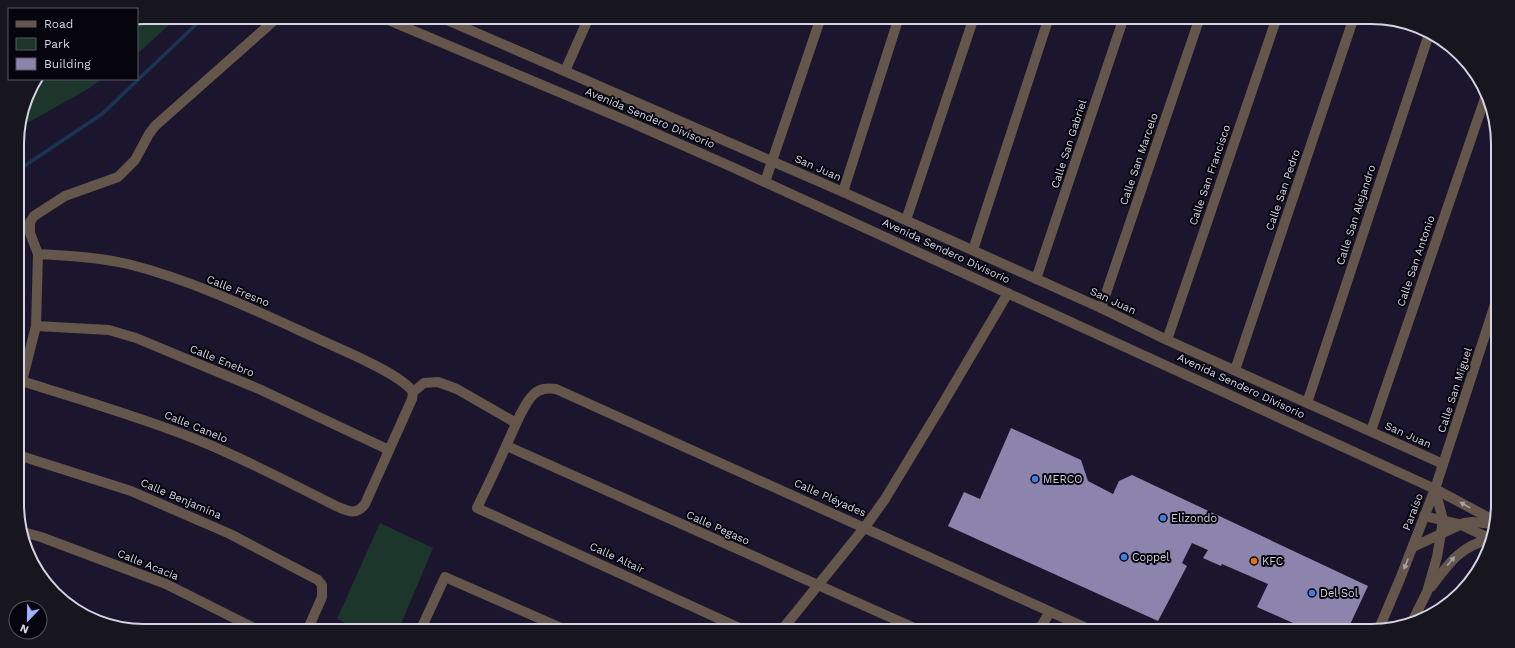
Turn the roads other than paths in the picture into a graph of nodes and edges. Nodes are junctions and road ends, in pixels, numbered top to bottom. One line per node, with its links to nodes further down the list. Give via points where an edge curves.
1 (270, 24): 21 (street, via 155,126 127,170 118,177 66,196 34,216 29,226)
2 (398, 24): 17 (street, Avenida Sendero Divisorio)
3 (456, 24): 14 (street, Avenida Sendero Divisorio)
4 (586, 24): 14 (street)
5 (819, 24): 16 (street)
6 (898, 24): 18 (street)
7 (972, 24): 19 (street)
8 (1047, 24): 20 (street)
9 (1122, 24): 22 (street, Calle San Gabriel)
10 (1198, 24): 24 (street, Calle San Marcelo)
11 (1274, 24): 27 (street, Calle San Francisco)
12 (1352, 24): 29 (street, Calle San Pedro)
13 (1428, 38): 32 (street, Calle San Alejandro)
14 (565, 71): 16 (street, Avenida Sendero Divisorio)
15 (1483, 101): 34 (street, Calle San Antonio)
16 (772, 161): 17 (street); 18 (street, San Juan)
17 (765, 182): 23 (street, Avenida Sendero Divisorio)
18 (843, 192): 19 (street, San Juan)
19 (906, 220): 20 (street, San Juan)
20 (973, 250): 22 (street, San Juan)
21 (38, 254): 26 (street); 31 (street, Calle Fresno, via 92,257 128,264 180,280 363,359 407,383)
22 (1036, 279): 24 (street, San Juan)
23 (1008, 293): 39 (street, Avenida Sendero Divisorio); 45 (street, via 918,445)
24 (1101, 308): 27 (street, San Juan)
25 (1491, 317): 38 (street, Calle San Miguel)
26 (36, 326): 28 (street); 36 (street, Calle Enebro, via 109,330 136,338 258,389)
27 (1167, 340): 29 (street, San Juan)
28 (24, 370)
29 (1235, 370): 32 (street, San Juan)
30 (24, 386): 36 (street, Calle Canelo, via 164,427 199,440 336,506 355,512 365,504)
31 (413, 392): 33 (street, via 424,383 438,382 457,389); 36 (street)
32 (1307, 403): 34 (street, San Juan)
33 (516, 423): 35 (street); 45 (street, Calle Pléyades, via 532,395 545,388 556,388)
34 (1371, 431): 38 (street, San Juan)
35 (506, 446): 51 (street, Calle Pegaso); 59 (street, Calle Altair, via 477,508)
36 (389, 450)
37 (24, 457): 56 (street, Calle Benjamina, via 131,491 184,513 318,580 323,589 322,597)
38 (1444, 464): 39 (street, Calle San Miguel)
39 (1435, 489): 40 (street, Paraíso); 41 (street, Paraíso); 42 (street, Avenida Sendero Divisorio, one-way to 39)
40 (1424, 516): 41 (street); 50 (street, Paraíso)
41 (1443, 520): 44 (street); 47 (street, Paraíso)
42 (1490, 521)
43 (1490, 523): 44 (street)
44 (1458, 524): 47 (street); 48 (street)
45 (865, 527): 51 (street); 53 (street, Calle Pléyades)
46 (28, 533): 55 (street, Calle Acacia, via 166,584)
47 (1441, 533): 50 (street); 52 (street, Paraíso)
48 (1487, 537)
49 (1486, 540): 52 (street, one-way to 49, via 1454,557 1464,549)
50 (1413, 547): 64 (street, Paraíso, one-way to 64)
51 (819, 585): 60 (street); 61 (street, Calle Pegaso)
52 (1427, 592): 54 (street, Paraíso)
53 (1050, 612): 62 (street); 63 (street, Calle Pléyades)
54 (1415, 616)
55 (246, 624)
56 (310, 624)
57 (423, 624): 58 (street, via 445,578)
58 (552, 624)
59 (731, 624)
60 (787, 624)
61 (905, 624)
62 (1042, 624)
63 (1077, 624)
64 (1381, 624)

